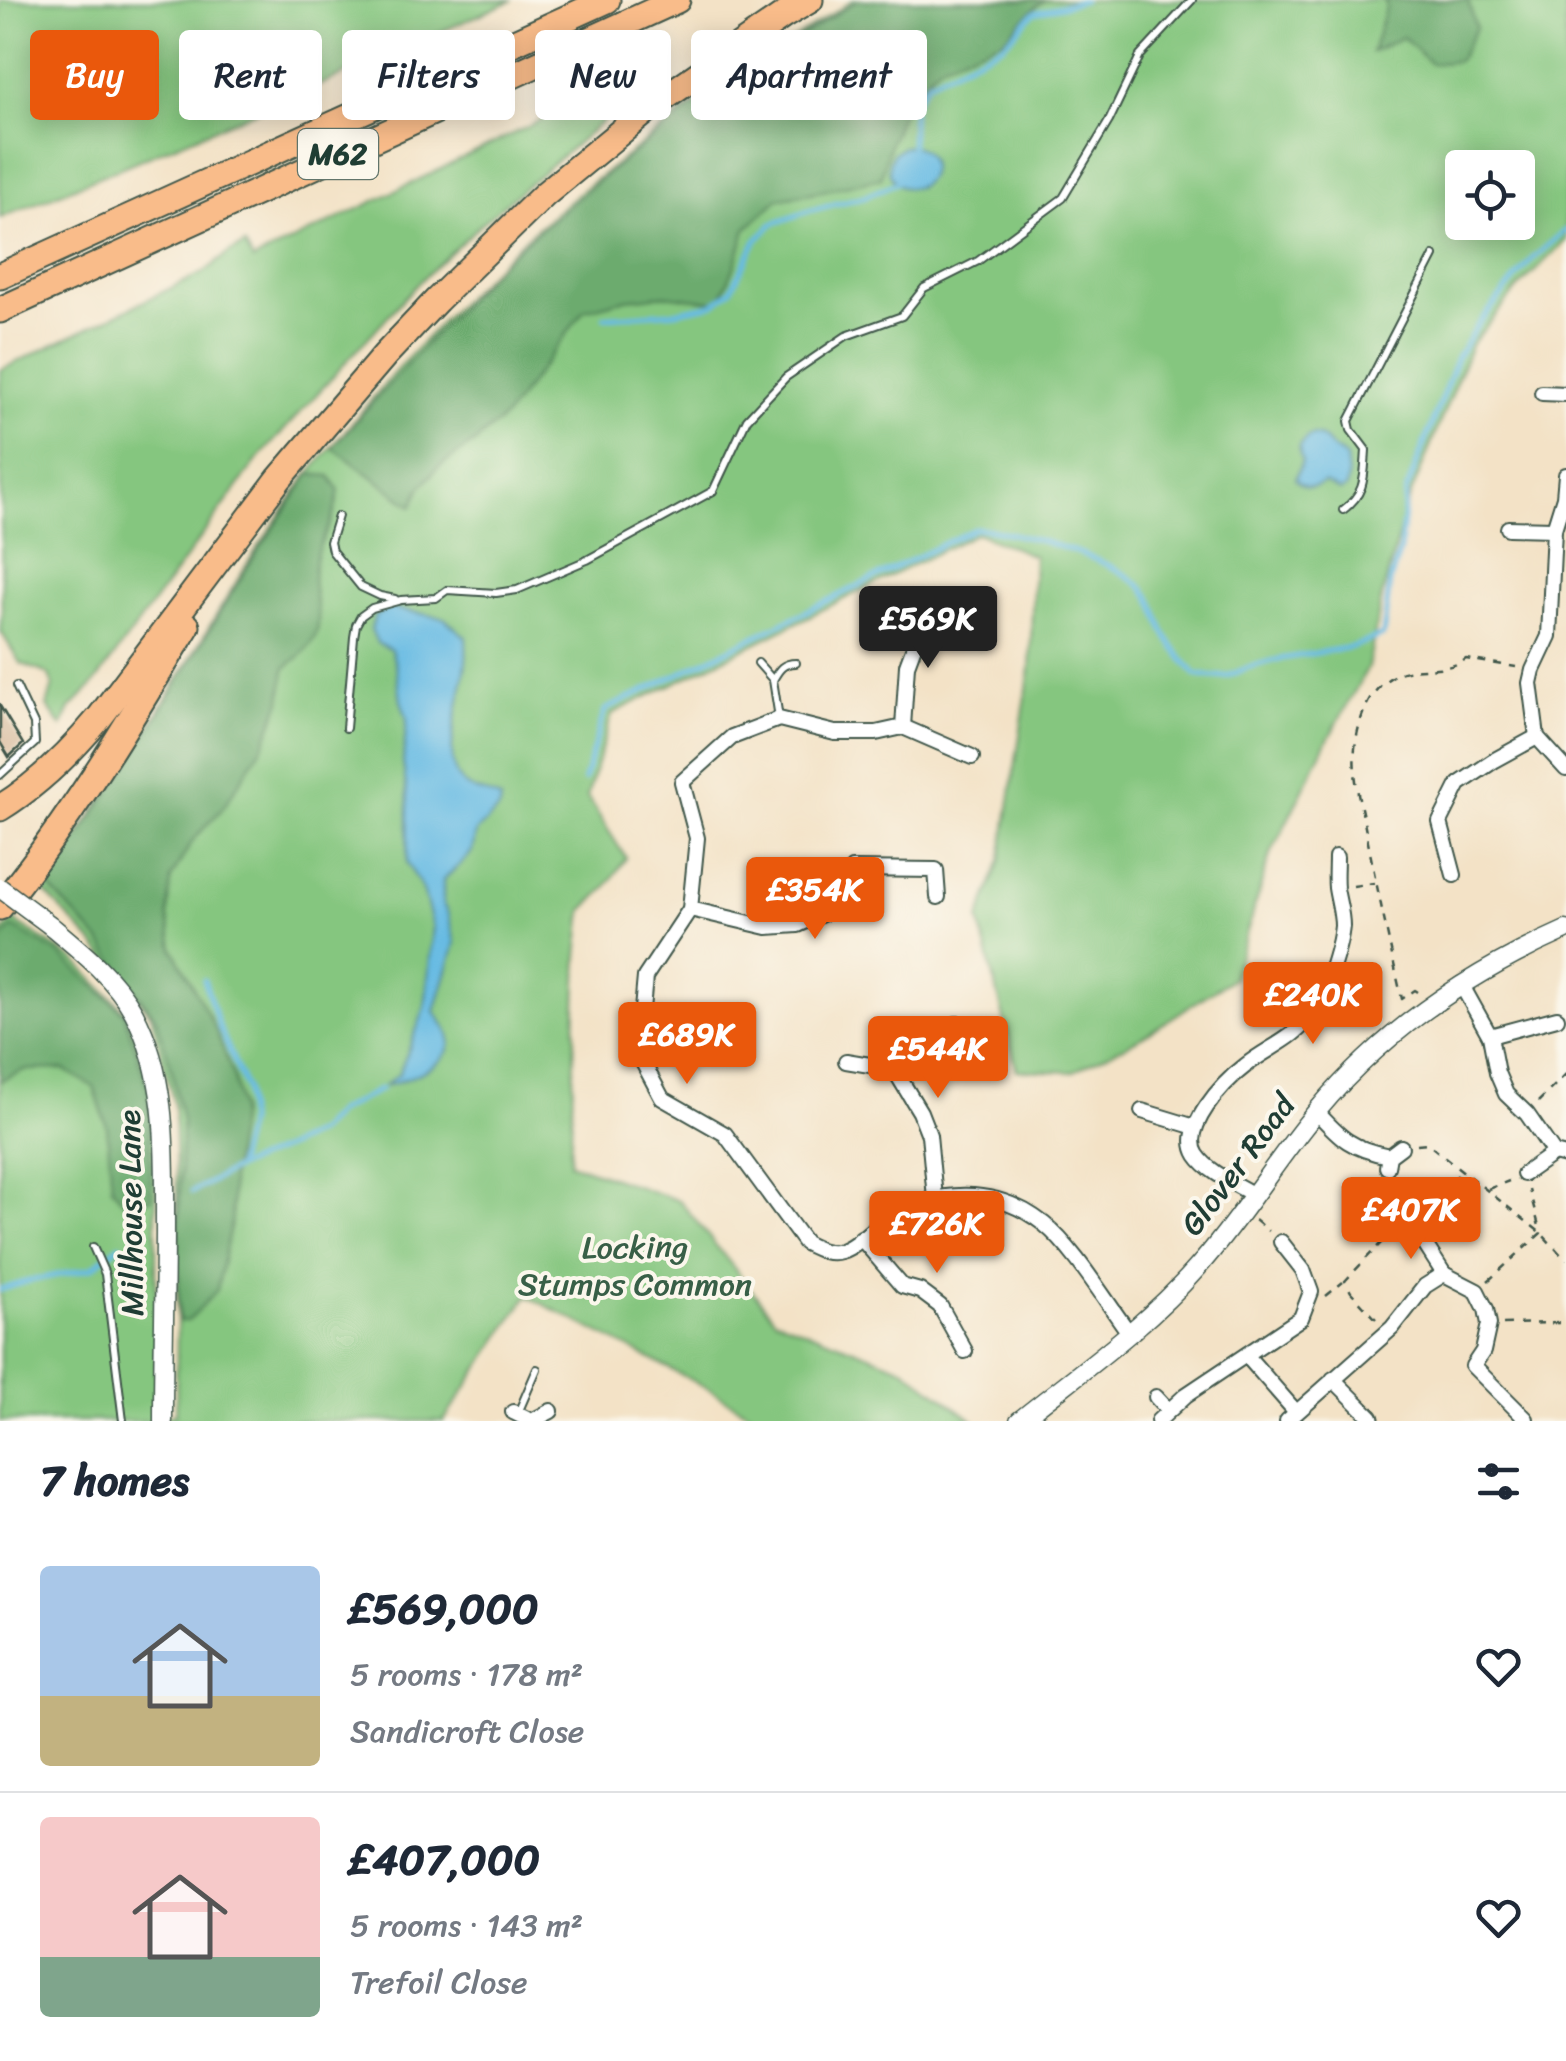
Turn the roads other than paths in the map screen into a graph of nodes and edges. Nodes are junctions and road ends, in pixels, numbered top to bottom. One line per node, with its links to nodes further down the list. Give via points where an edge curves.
1 (607, 0): 6 (highway, M62)
2 (677, 0): 7 (highway, M62)
3 (810, 0): 10 (highway, via 651,107 545,194 385,355)
4 (1192, 0): 17 (lane, via 1140,56 1063,198 978,261 924,288 902,316 846,336 786,377 746,418 713,490 587,560 517,590 447,590 436,598)
5 (1434, 256): 13 (lane, via 1349,422 1366,450 1365,468 1356,500)
6 (0, 276)
7 (0, 310)
8 (1542, 393): 9 (street)
9 (1566, 394)
10 (310, 443): 32 (highway, via 112,704 68,754); 37 (highway, via 79,800)
11 (1566, 475): 12 (street)
12 (1565, 497): 16 (street)
13 (1343, 510)
14 (338, 516): 17 (lane, via 330,542 350,576 380,596)
15 (1508, 528): 16 (street)
16 (1554, 529): 19 (street)
17 (401, 600): 27 (lane, via 372,608 356,625)
18 (928, 609): 26 (street, via 907,666)
19 (1549, 636): 20 (street); 28 (street, via 1530,682)
20 (1566, 640)
21 (796, 662): 23 (lane, via 786,663)
22 (758, 663): 23 (lane)
23 (774, 680): 25 (lane)
24 (16, 686): 31 (lane, via 34,724 35,743)
25 (779, 719): 26 (street, via 835,733); 38 (street, via 732,738 682,782 696,838)
26 (902, 727): 29 (street)
27 (346, 728)
28 (1537, 738): 30 (street); 34 (street, via 1459,784 1440,822)
29 (972, 757)
30 (1566, 768)
31 (0, 775)
32 (0, 808)
33 (1336, 857): 48 (street, via 1340,939 1322,995 1301,1028 1233,1075)
34 (1454, 875)
35 (0, 888): 72 (street, Millhouse Lane, bridge, via 105,975 133,1011 156,1073 165,1147)
36 (938, 897): 38 (street, via 936,870 852,869 834,909 798,925 766,926)
37 (0, 907)
38 (690, 909): 55 (street, via 645,977 638,1053 662,1098 725,1134 805,1243 834,1252)
39 (1566, 930): 40 (street, Glover Road)
40 (1461, 984): 43 (street); 47 (street, Glover Road, via 1361,1062)
41 (1557, 1018): 43 (street)
42 (984, 1026): 45 (street, via 956,1024)
43 (1490, 1036): 49 (street, via 1506,1094)
44 (846, 1061): 45 (street)
45 (894, 1069): 52 (street, via 928,1134)
46 (1142, 1111): 48 (street)
47 (1316, 1111): 50 (street, via 1347,1143); 53 (street, Glover Road)
48 (1195, 1127): 53 (street, via 1198,1156)
49 (1560, 1155): 51 (street)
50 (1392, 1157)
51 (1524, 1174)
52 (935, 1198): 55 (street); 59 (street, via 983,1196 1026,1211 1066,1246)
53 (1248, 1203): 59 (street, Glover Road, via 1174,1294)
54 (1409, 1222): 58 (street)
55 (861, 1238): 60 (street, via 902,1286 940,1306)
56 (1281, 1242): 61 (street, via 1311,1292 1300,1318)
57 (93, 1247): 71 (lane, via 103,1265)
58 (1444, 1274): 63 (street); 69 (street, via 1477,1291 1486,1310 1484,1351 1472,1366)
59 (1130, 1334): 70 (street, Glover Road)
60 (965, 1352)
61 (1246, 1356): 66 (street); 67 (street)
62 (537, 1369): 68 (lane)
63 (1334, 1379): 67 (street); 73 (street)
64 (1156, 1397): 66 (street)
65 (550, 1411): 68 (street)
66 (1163, 1415)
67 (1292, 1416)
68 (523, 1417)
69 (1526, 1419)
70 (1022, 1420)
71 (122, 1421)
72 (163, 1421)
73 (1372, 1421)

